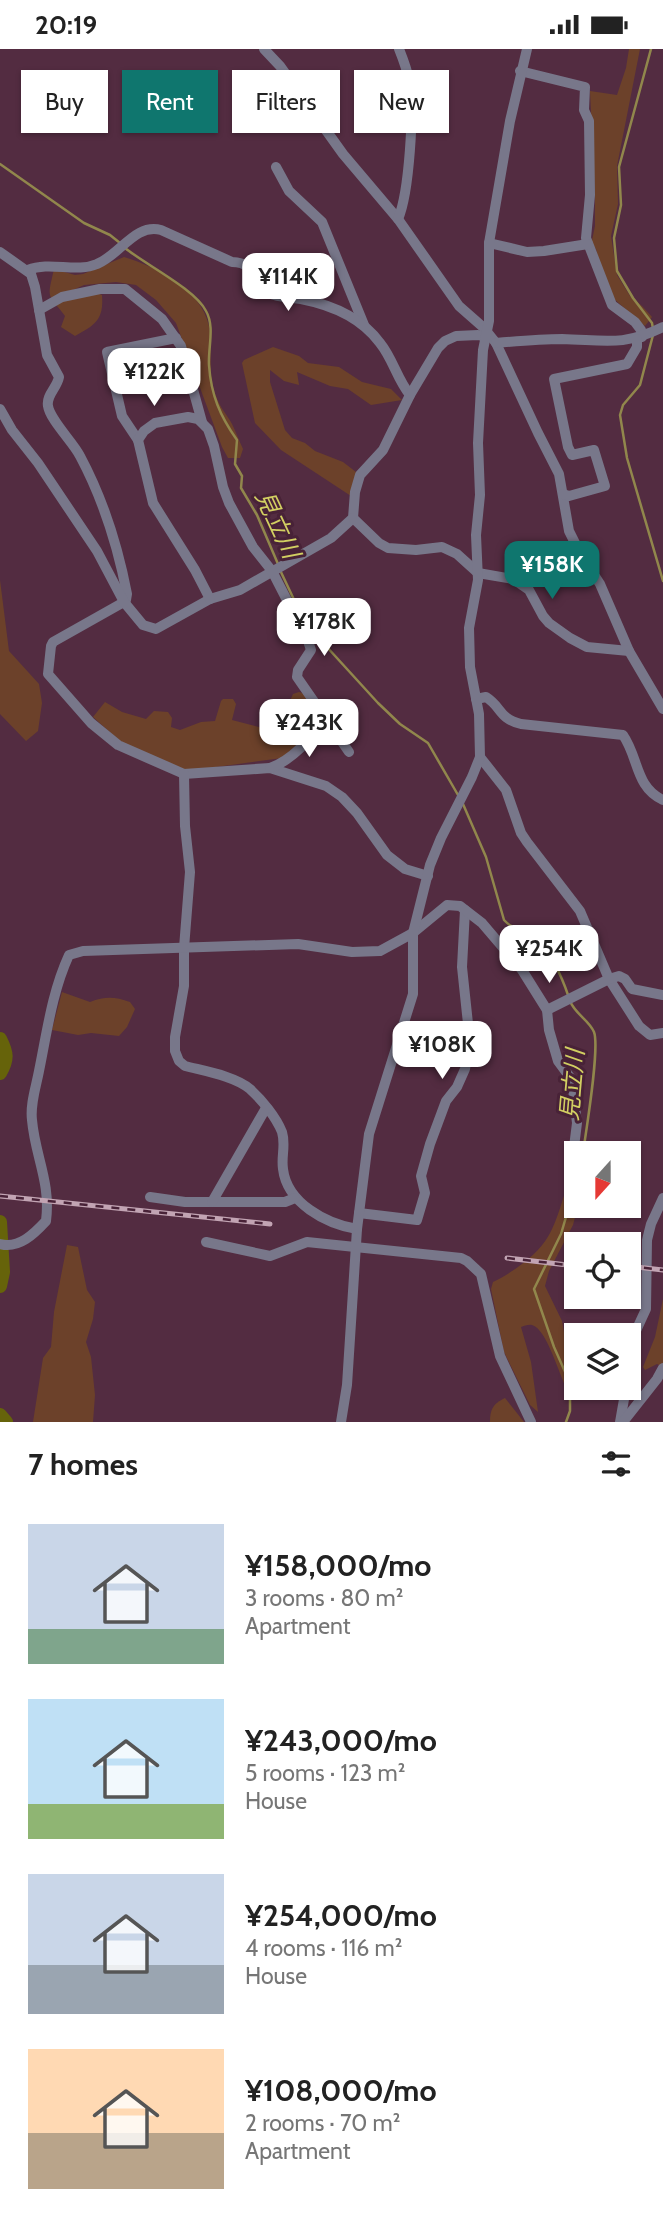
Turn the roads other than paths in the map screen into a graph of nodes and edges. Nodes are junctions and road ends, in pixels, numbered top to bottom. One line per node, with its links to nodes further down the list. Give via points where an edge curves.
1 (264, 49): 6 (street)
2 (399, 49): 6 (street, via 410,81 412,119)
3 (527, 49): 4 (street)
4 (520, 71): 7 (street); 8 (street, via 585,87 584,110 590,121)
5 (276, 167): 14 (street, via 289,191 322,222)
6 (398, 219): 16 (street, via 459,306)
7 (489, 243): 8 (street, via 527,252); 16 (street)
8 (588, 244): 18 (street, via 612,305 635,322 641,330)
9 (0, 252): 10 (street)
10 (11, 261): 11 (street); 12 (street)
11 (0, 267)
12 (27, 270): 13 (street); 14 (street, via 94,265 143,229 161,229 241,262 255,271 269,293 329,306)
13 (39, 310): 17 (street, via 62,297 125,289 162,319); 29 (street, via 47,355 59,377 48,408 80,455 111,530 127,594)
14 (364, 325): 20 (street, via 382,344)
15 (663, 327): 18 (street)
16 (487, 334): 19 (street); 20 (street, via 456,336 441,344); 27 (street, via 478,443)
17 (176, 338): 22 (street); 23 (street, via 107,352 122,416)
18 (639, 338): 19 (street); 24 (street, via 627,364 554,379 568,447 572,455 594,450 605,486)
19 (496, 343): 24 (street, via 559,474)
20 (410, 395): 25 (street, via 383,450 360,475)
21 (0, 409): 29 (street, via 97,551)
22 (202, 423): 23 (street, via 188,417 155,423); 26 (street, via 214,446 229,503 253,547)
23 (138, 440): 28 (street, via 153,503)
24 (563, 494): 30 (street, via 569,531 600,584)
25 (353, 518): 26 (street, via 331,538); 27 (street, via 388,548 442,547)
26 (276, 569): 28 (street, via 240,590); 33 (street, via 310,646 297,677)
27 (478, 573): 30 (street, via 522,584 550,623 587,647); 31 (street, via 468,628)
28 (210, 599): 29 (street, via 156,629 143,625)
29 (124, 602): 37 (street, via 53,642 48,674 91,723 118,745)
30 (629, 651): 32 (street)
31 (476, 699): 35 (street); 38 (street, via 486,697 503,716 522,724 623,735 640,779)
32 (663, 709)
33 (325, 719): 34 (street); 36 (street, via 301,746)
34 (349, 752)
35 (480, 757): 39 (street, via 434,852); 43 (street, via 506,790 527,842 580,911)
36 (270, 768): 37 (street); 39 (street, via 326,786 357,813 387,855 405,869)
37 (184, 774): 42 (street, via 190,872)
38 (663, 800)
39 (428, 876): 41 (street)
40 (465, 909): 41 (street, via 447,905); 45 (street, via 522,970); 53 (street, via 462,967 468,1052 465,1069 430,1143 421,1175 425,1193 417,1220)
41 (414, 933): 42 (street, via 380,951 366,953 298,944); 53 (street, via 413,994 369,1135)
42 (184, 948): 47 (street, via 184,986 175,1037 179,1061 240,1083); 56 (street, via 69,955 52,1007 32,1109 47,1187 46,1221 19,1243)
43 (609, 979): 44 (street, via 619,976 632,989); 45 (street); 46 (street, via 642,1031)
44 (663, 995)
45 (547, 1010): 48 (street, via 558,1061 572,1080)
46 (663, 1033)
47 (266, 1108): 50 (street, via 282,1132 283,1171); 52 (street)
48 (574, 1141)
49 (150, 1197): 52 (street)
50 (295, 1198): 52 (street, via 285,1202); 54 (street, via 318,1214)
51 (663, 1198): 58 (street, via 647,1240 646,1309)
52 (212, 1202)
53 (359, 1213): 54 (street)
54 (357, 1229): 57 (street)
55 (206, 1242): 57 (street, via 274,1256 307,1242)
56 (4, 1246)
57 (357, 1247): 61 (street); 62 (street, via 461,1258 475,1267 484,1283 500,1356)
58 (640, 1323)
59 (663, 1368): 63 (street)
60 (624, 1400): 63 (street)
61 (341, 1422)
62 (531, 1422)
63 (621, 1422)

